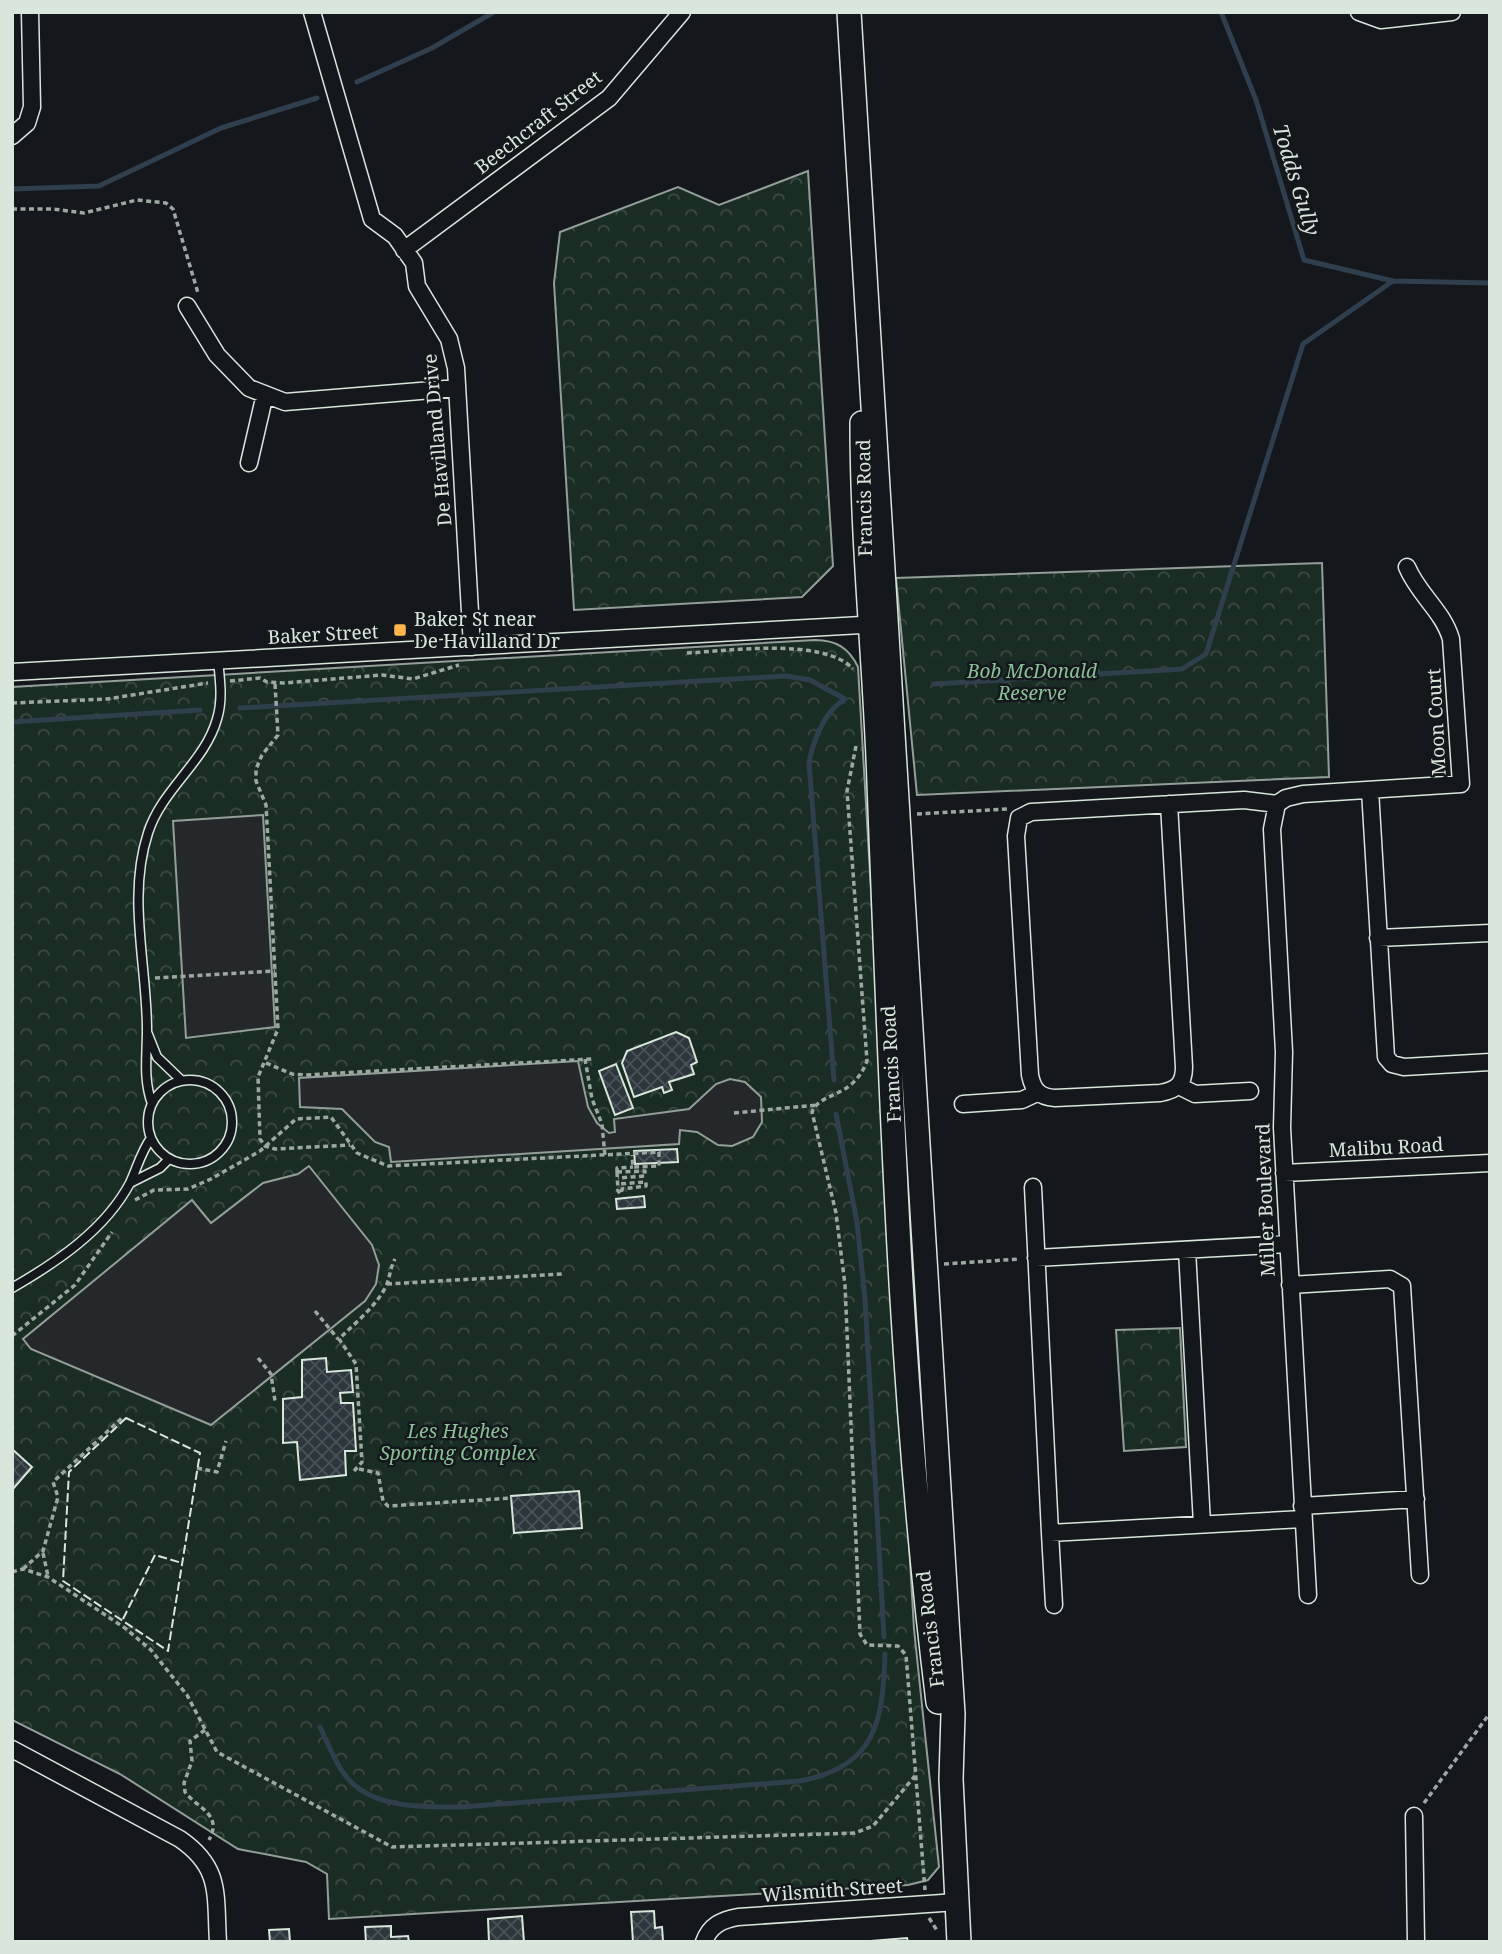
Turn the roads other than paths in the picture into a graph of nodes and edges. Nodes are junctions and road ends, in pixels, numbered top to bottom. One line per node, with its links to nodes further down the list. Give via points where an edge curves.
1 (30, 12): 7 (street, via 32,107 27,123)
2 (312, 12): 8 (street, De Havilland Drive, via 372,219 395,236)
3 (682, 12): 8 (street, Beechcraft Street, via 609,98)
4 (849, 12): 14 (main road, Francis Road, via 867,347 862,497)
5 (1359, 12): 6 (street, via 1381,20)
6 (1452, 12)
7 (12, 136)
8 (404, 250): 10 (street, De Havilland Drive, via 414,263 417,286 449,338)
9 (187, 306): 11 (street, via 217,355 249,388)
10 (457, 388): 11 (street, via 285,402); 15 (street, De Havilland Drive)
11 (265, 394): 12 (street)
12 (249, 463)
13 (1407, 567): 18 (street, Moon Court, via 1451,639 1461,784)
14 (879, 624): 15 (street, Baker Street); 51 (main road, Francis Road, via 939,1637 953,1714)
15 (472, 647): 16 (street, Baker Street)
16 (218, 660): 17 (street, Baker Street); 23 (lane, via 219,711 213,731 156,813 148,833 140,884)
17 (12, 672)
18 (1370, 790): 20 (street, Moon Court, via 1296,794); 22 (street)
19 (1170, 804): 20 (street, via 1251,799); 26 (street, via 1184,1067); 28 (street, via 1021,816 1017,849 1030,1075)
20 (1277, 804): 34 (street, Miller Boulevard, via 1272,830 1284,1052)
21 (1490, 933): 22 (street)
22 (1378, 938): 24 (street, via 1389,1061 1404,1067)
23 (147, 1032): 25 (lane, via 158,1057); 29 (lane, via 144,1063)
24 (1490, 1062)
25 (181, 1080): 29 (lane, via 159,1093); 32 (lane, via 203,1082 220,1092 228,1102 232,1126 224,1148 205,1162 182,1164)
26 (1179, 1086): 27 (street, via 1195,1094); 28 (street, via 1160,1093 1045,1097)
27 (1250, 1091)
28 (1037, 1093): 30 (street, via 1022,1100)
29 (152, 1104): 31 (lane, via 148,1115)
30 (963, 1104)
31 (151, 1138): 32 (lane); 35 (lane)
32 (169, 1159): 35 (lane)
33 (1490, 1163): 34 (street, Malibu Road)
34 (1284, 1173): 37 (street, Miller Boulevard)
35 (130, 1182): 41 (lane, via 75,1246)
36 (1033, 1187): 39 (street)
37 (1288, 1244): 38 (street); 40 (street, Miller Boulevard)
38 (1187, 1250): 39 (street); 44 (street)
39 (1036, 1258): 45 (street)
40 (1290, 1285): 42 (street, via 1390,1279 1402,1286); 43 (street, Miller Boulevard)
41 (12, 1288)
42 (1416, 1499): 43 (street); 46 (street)
43 (1303, 1512): 44 (street); 47 (street, Miller Boulevard)
44 (1202, 1524): 45 (street)
45 (1050, 1533): 48 (street)
46 (1420, 1575)
47 (1308, 1595)
48 (1054, 1605)
49 (12, 1749): 53 (street, via 200,1852 211,1868)
50 (1414, 1816): 55 (street)
51 (957, 1902): 52 (main road, Francis Road); 54 (street, Wilsmith Street, via 738,1917 722,1920)
52 (950, 1939)
53 (218, 1942)
54 (704, 1942)
55 (1416, 1942)

